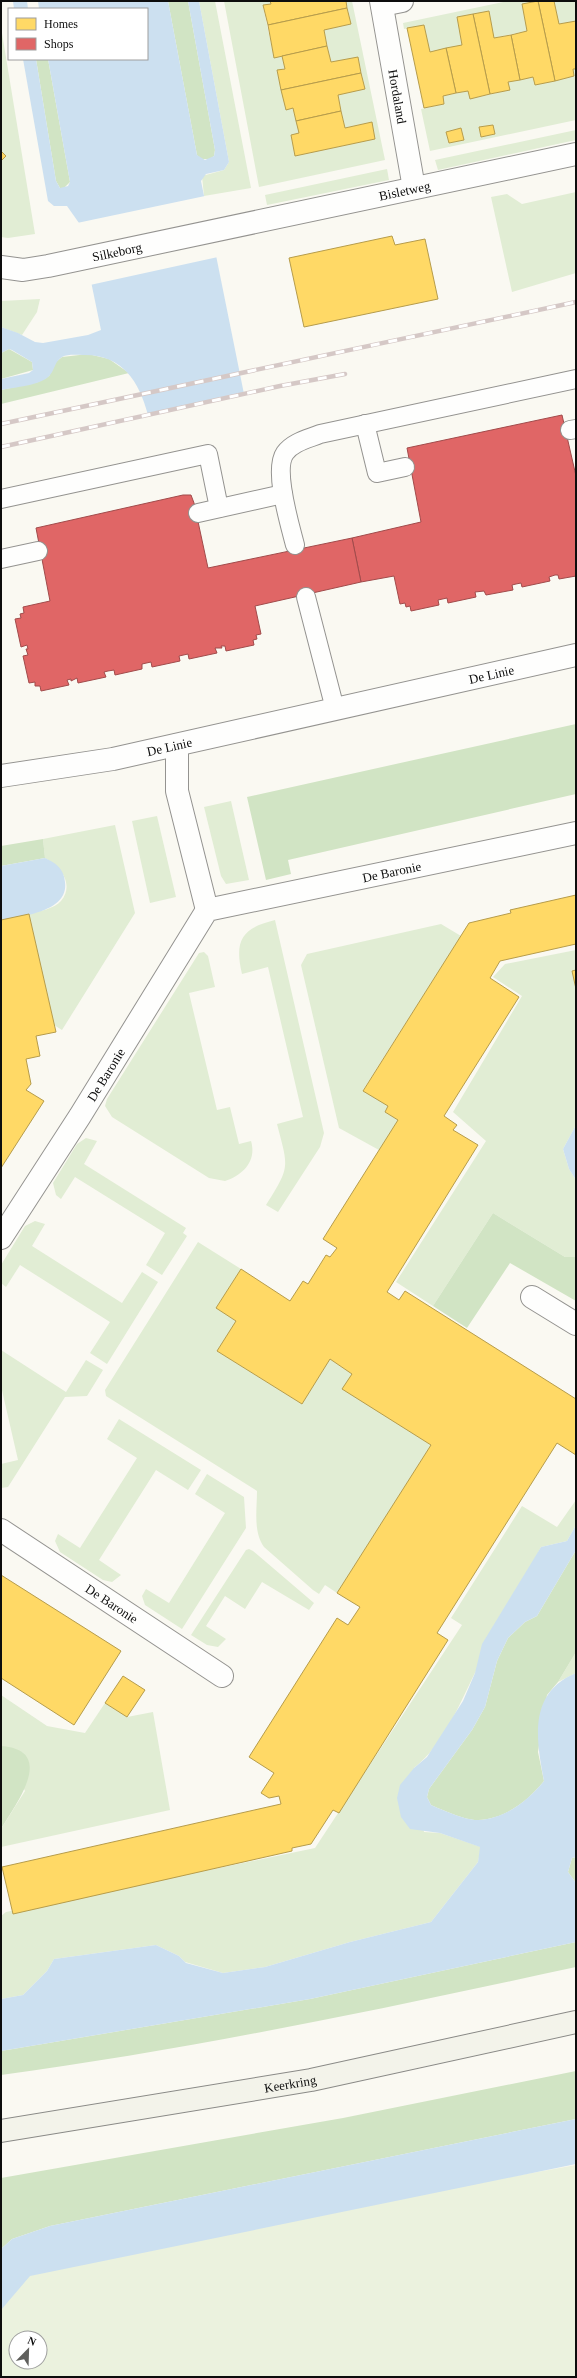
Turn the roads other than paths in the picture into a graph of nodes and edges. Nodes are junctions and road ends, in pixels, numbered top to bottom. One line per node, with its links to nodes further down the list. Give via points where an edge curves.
1 (388, 2): 3 (street, Hordaland)
2 (576, 154): 3 (street, Bisletweg)
3 (414, 188): 4 (street, Bisletweg)
4 (233, 226): 5 (street, Silkeborg, via 64,263 23,270)
5 (1, 267)
6 (576, 379): 7 (lane)
7 (365, 424): 8 (lane, via 377,473); 9 (lane, via 320,434 292,445 284,454 281,467)
8 (405, 467)
9 (283, 494): 11 (lane); 13 (lane)
10 (1, 499): 11 (lane, via 208,454)
11 (219, 508): 12 (lane)
12 (198, 513)
13 (295, 545)
14 (38, 551): 15 (lane)
15 (1, 558)
16 (306, 597): 18 (lane)
17 (576, 655): 18 (street, De Linie)
18 (335, 709): 19 (street, De Linie)
19 (177, 745): 20 (street, De Linie, via 113,759); 22 (street, via 177,791)
20 (1, 776)
21 (576, 833): 22 (street, De Baronie)
22 (207, 910): 23 (street, De Baronie, via 80,1116)
23 (1, 1238)
24 (532, 1297): 25 (street)
25 (576, 1324)
26 (1, 1530): 27 (street, De Baronie)
27 (222, 1676)
28 (576, 2022): 29 (street, Keerkring, via 311,2080)
29 (1, 2131)

